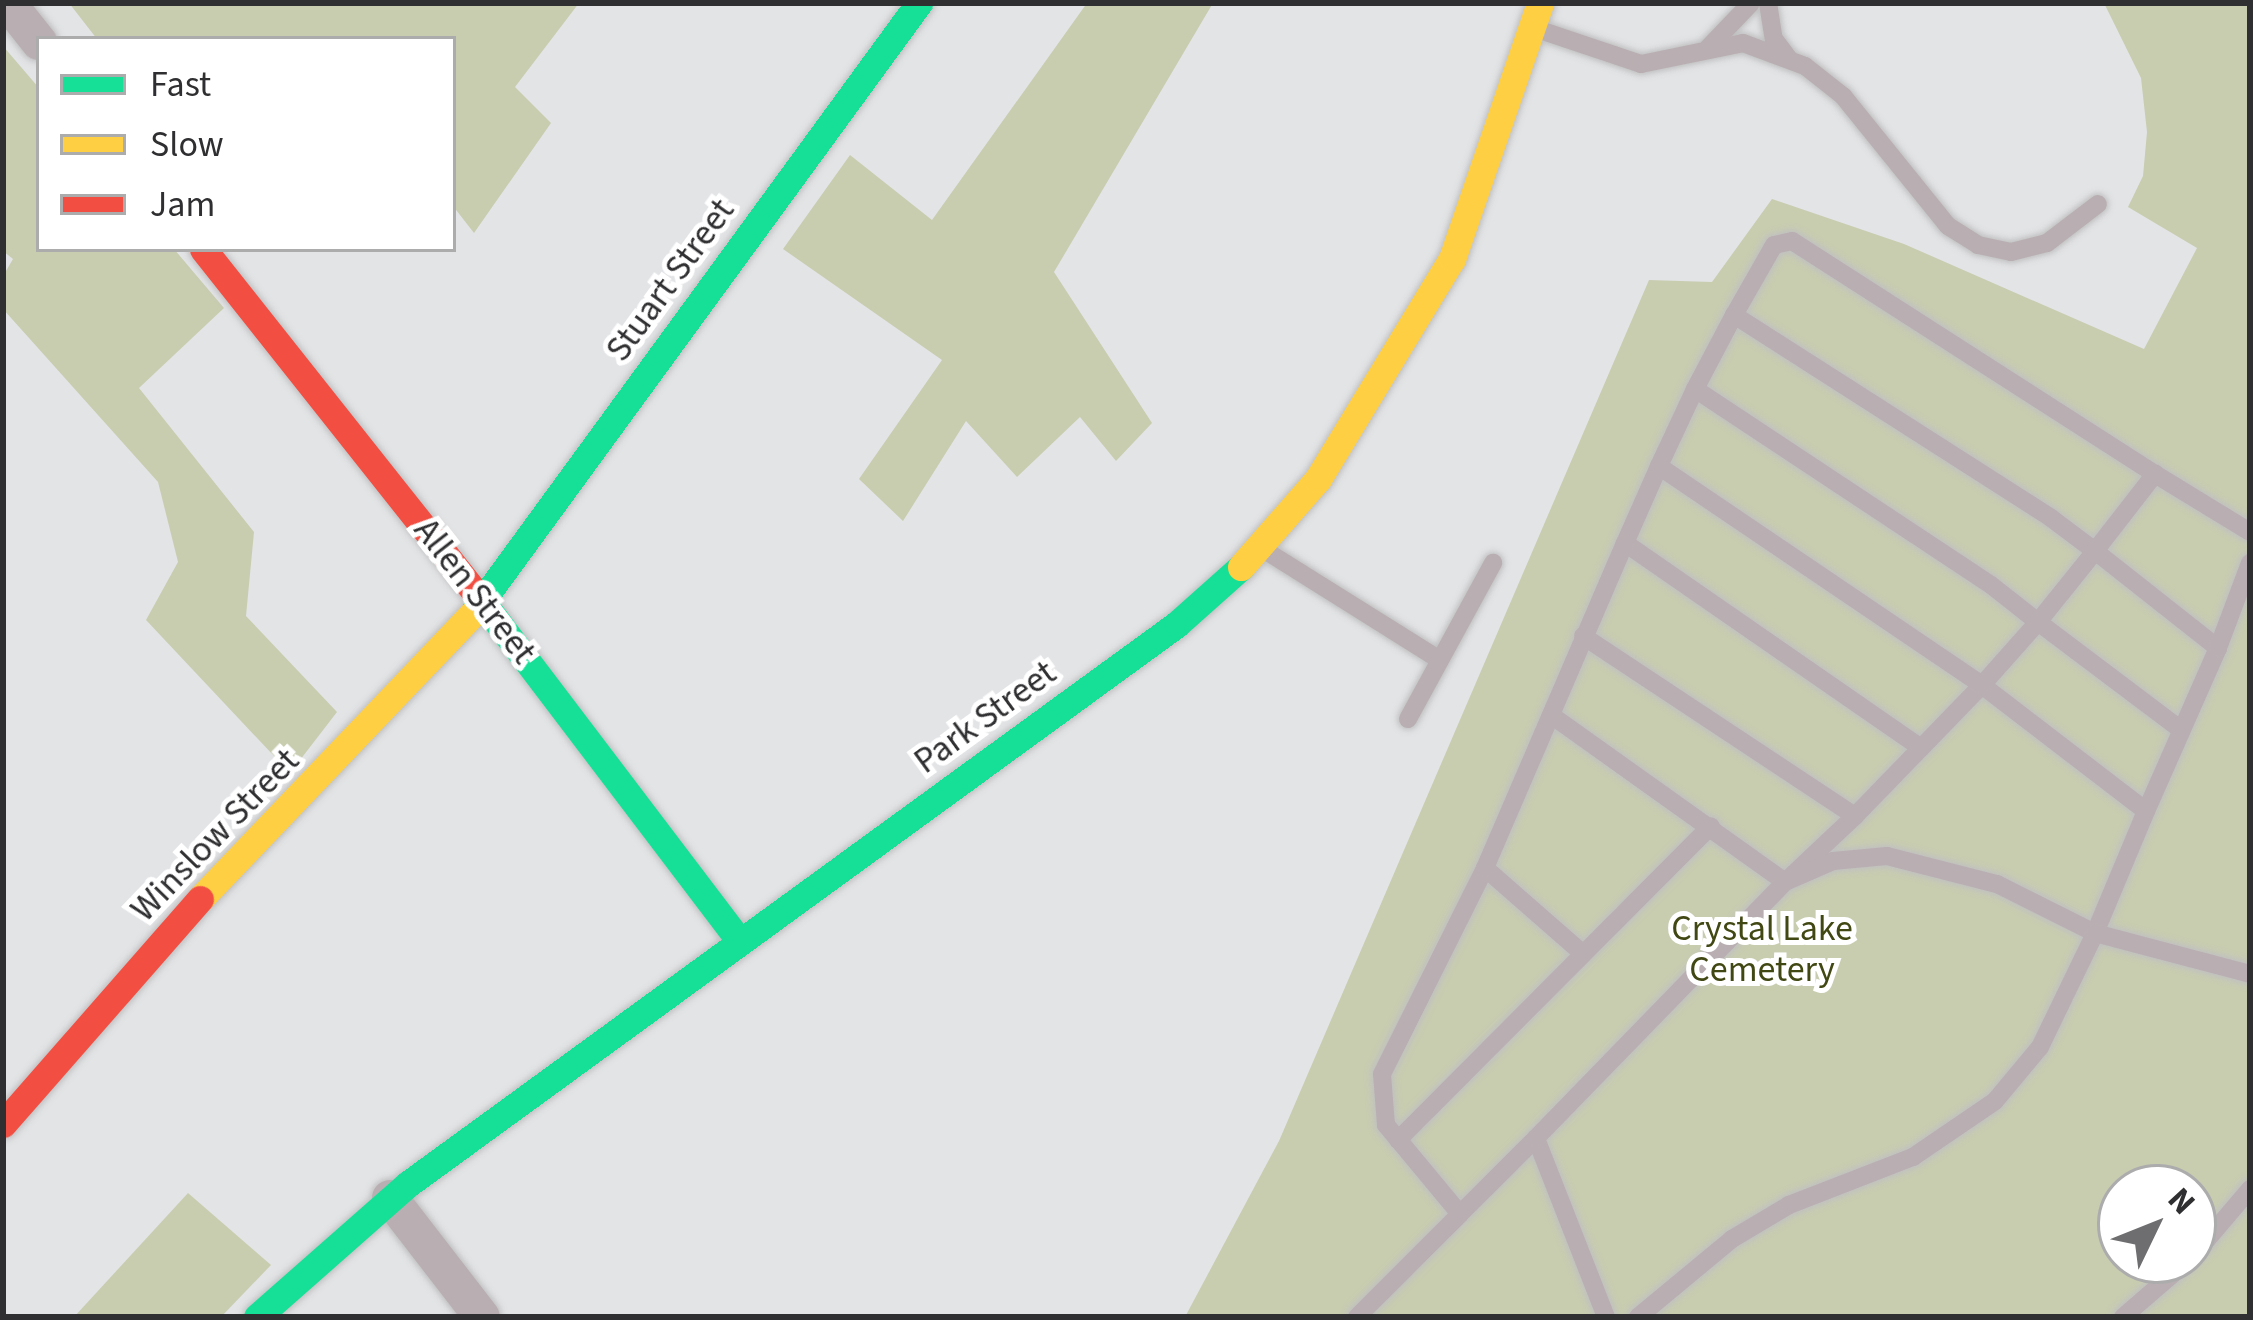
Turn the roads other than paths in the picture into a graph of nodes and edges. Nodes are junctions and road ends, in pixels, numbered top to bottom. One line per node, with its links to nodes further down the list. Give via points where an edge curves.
1 (8, 3): 6 (street)
2 (919, 3): 21 (street, Stuart Street)
3 (1751, 3): 7 (lane)
4 (1768, 3): 8 (lane, via 1774,39)
5 (1537, 15): 7 (lane, via 1641,64 1676,63); 17 (street, Park Street, via 1452,259 1318,479)
6 (36, 38)
7 (1708, 48): 8 (lane, via 1743,43)
8 (1789, 59): 9 (lane, via 1828,80 1918,195 1978,245 2011,252 2047,244)
9 (2098, 204)
10 (205, 252): 21 (street, Allen Street)
11 (1734, 315): 12 (lane); 14 (lane, via 1774,244 1792,241); 18 (lane)
12 (1696, 389): 13 (lane); 22 (lane)
13 (1659, 466): 16 (lane); 26 (lane)
14 (2155, 474): 15 (lane); 18 (lane)
15 (2250, 532)
16 (1625, 543): 23 (lane); 30 (lane)
17 (1262, 548): 25 (lane); 37 (street, Park Street, via 1177,623)
18 (2095, 550): 22 (lane); 24 (lane)
19 (1493, 563): 25 (lane)
20 (2250, 563): 24 (lane)
21 (484, 602): 37 (street, Allen Street); 40 (street, Winslow Street, via 176,924)
22 (2038, 622): 26 (lane); 29 (lane)
23 (1583, 636): 27 (lane); 32 (lane)
24 (2218, 648): 29 (lane)
25 (1440, 659): 28 (lane)
26 (1982, 685): 30 (lane); 31 (lane)
27 (1551, 715): 33 (lane); 34 (lane)
28 (1408, 719)
29 (2180, 729): 31 (lane)
30 (1921, 748): 32 (lane)
31 (2146, 811): 36 (lane)
32 (1855, 816): 35 (lane)
33 (1711, 826): 35 (lane); 38 (lane)
34 (1485, 868): 38 (lane); 42 (lane, via 1382,1074 1380,1104)
35 (1786, 882): 36 (lane, via 1833,861 1887,856 1996,884); 41 (lane)
36 (2096, 933): 39 (lane); 52 (lane, via 2040,1047 1995,1101 1913,1157 1789,1205 1732,1239)
37 (739, 940): 44 (street, Park Street)
38 (1581, 952): 42 (lane)
39 (2250, 974)
40 (3, 1124)
41 (1536, 1138): 45 (lane); 51 (lane)
42 (1398, 1140): 45 (lane)
43 (2250, 1189): 46 (lane)
44 (390, 1198): 48 (street, Park Street); 49 (street)
45 (1460, 1214): 50 (lane)
46 (2217, 1228)
47 (2161, 1284): 53 (lane)
48 (257, 1317)
49 (482, 1317)
50 (1357, 1317)
51 (1606, 1317)
52 (1639, 1317)
53 (2123, 1317)

